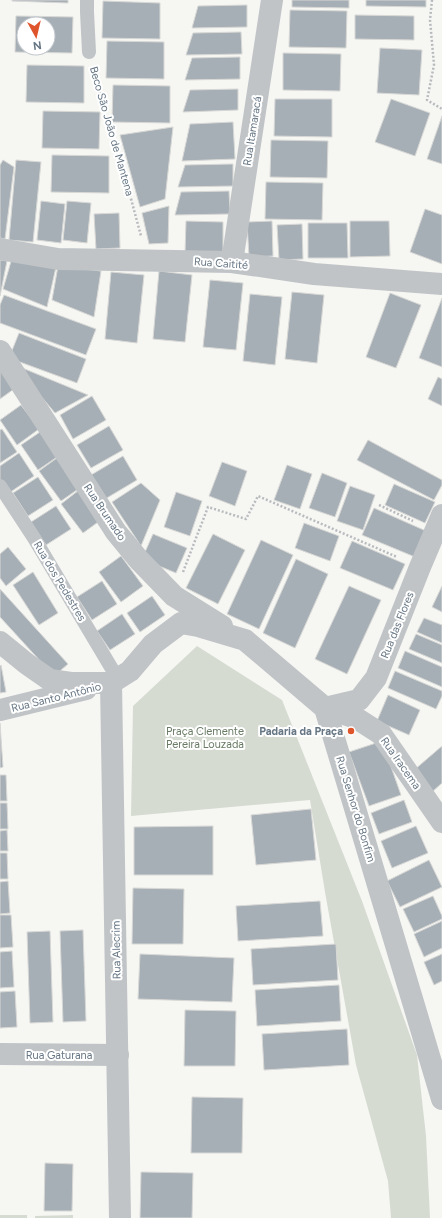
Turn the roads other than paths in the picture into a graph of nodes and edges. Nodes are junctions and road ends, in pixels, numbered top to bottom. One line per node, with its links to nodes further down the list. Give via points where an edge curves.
1 (87, 0): 3 (lane, Beco São João de Mantena)
2 (272, 0): 5 (street, Rua Itamaracá)
3 (89, 52)
4 (0, 249): 5 (street, Rua Caitité, via 58,259)
5 (232, 262): 6 (street, Rua Caitité, via 314,274)
6 (442, 284)
7 (0, 351): 10 (street, Rua Brumado, via 116,532 139,560 174,596)
8 (0, 486): 12 (lane, Rua dos Pedestres, via 34,538)
9 (439, 523): 13 (street, Rua das Flores, via 376,678 359,700)
10 (245, 640): 12 (street, via 181,623 152,644 130,671); 13 (street)
11 (0, 642): 12 (street, via 50,680 71,683)
12 (115, 681): 14 (street, Rua Santo Antônio); 17 (street, Rua Alecrim)
13 (325, 708): 15 (street, Rua Iracema, via 356,718 381,734); 18 (street, Rua Senhor do Bonfim)
14 (0, 710)
15 (442, 822)
16 (0, 1054): 17 (street, Rua Gaturana)
17 (118, 1055): 19 (street, Rua Alecrim)
18 (442, 1099)
19 (120, 1218)

